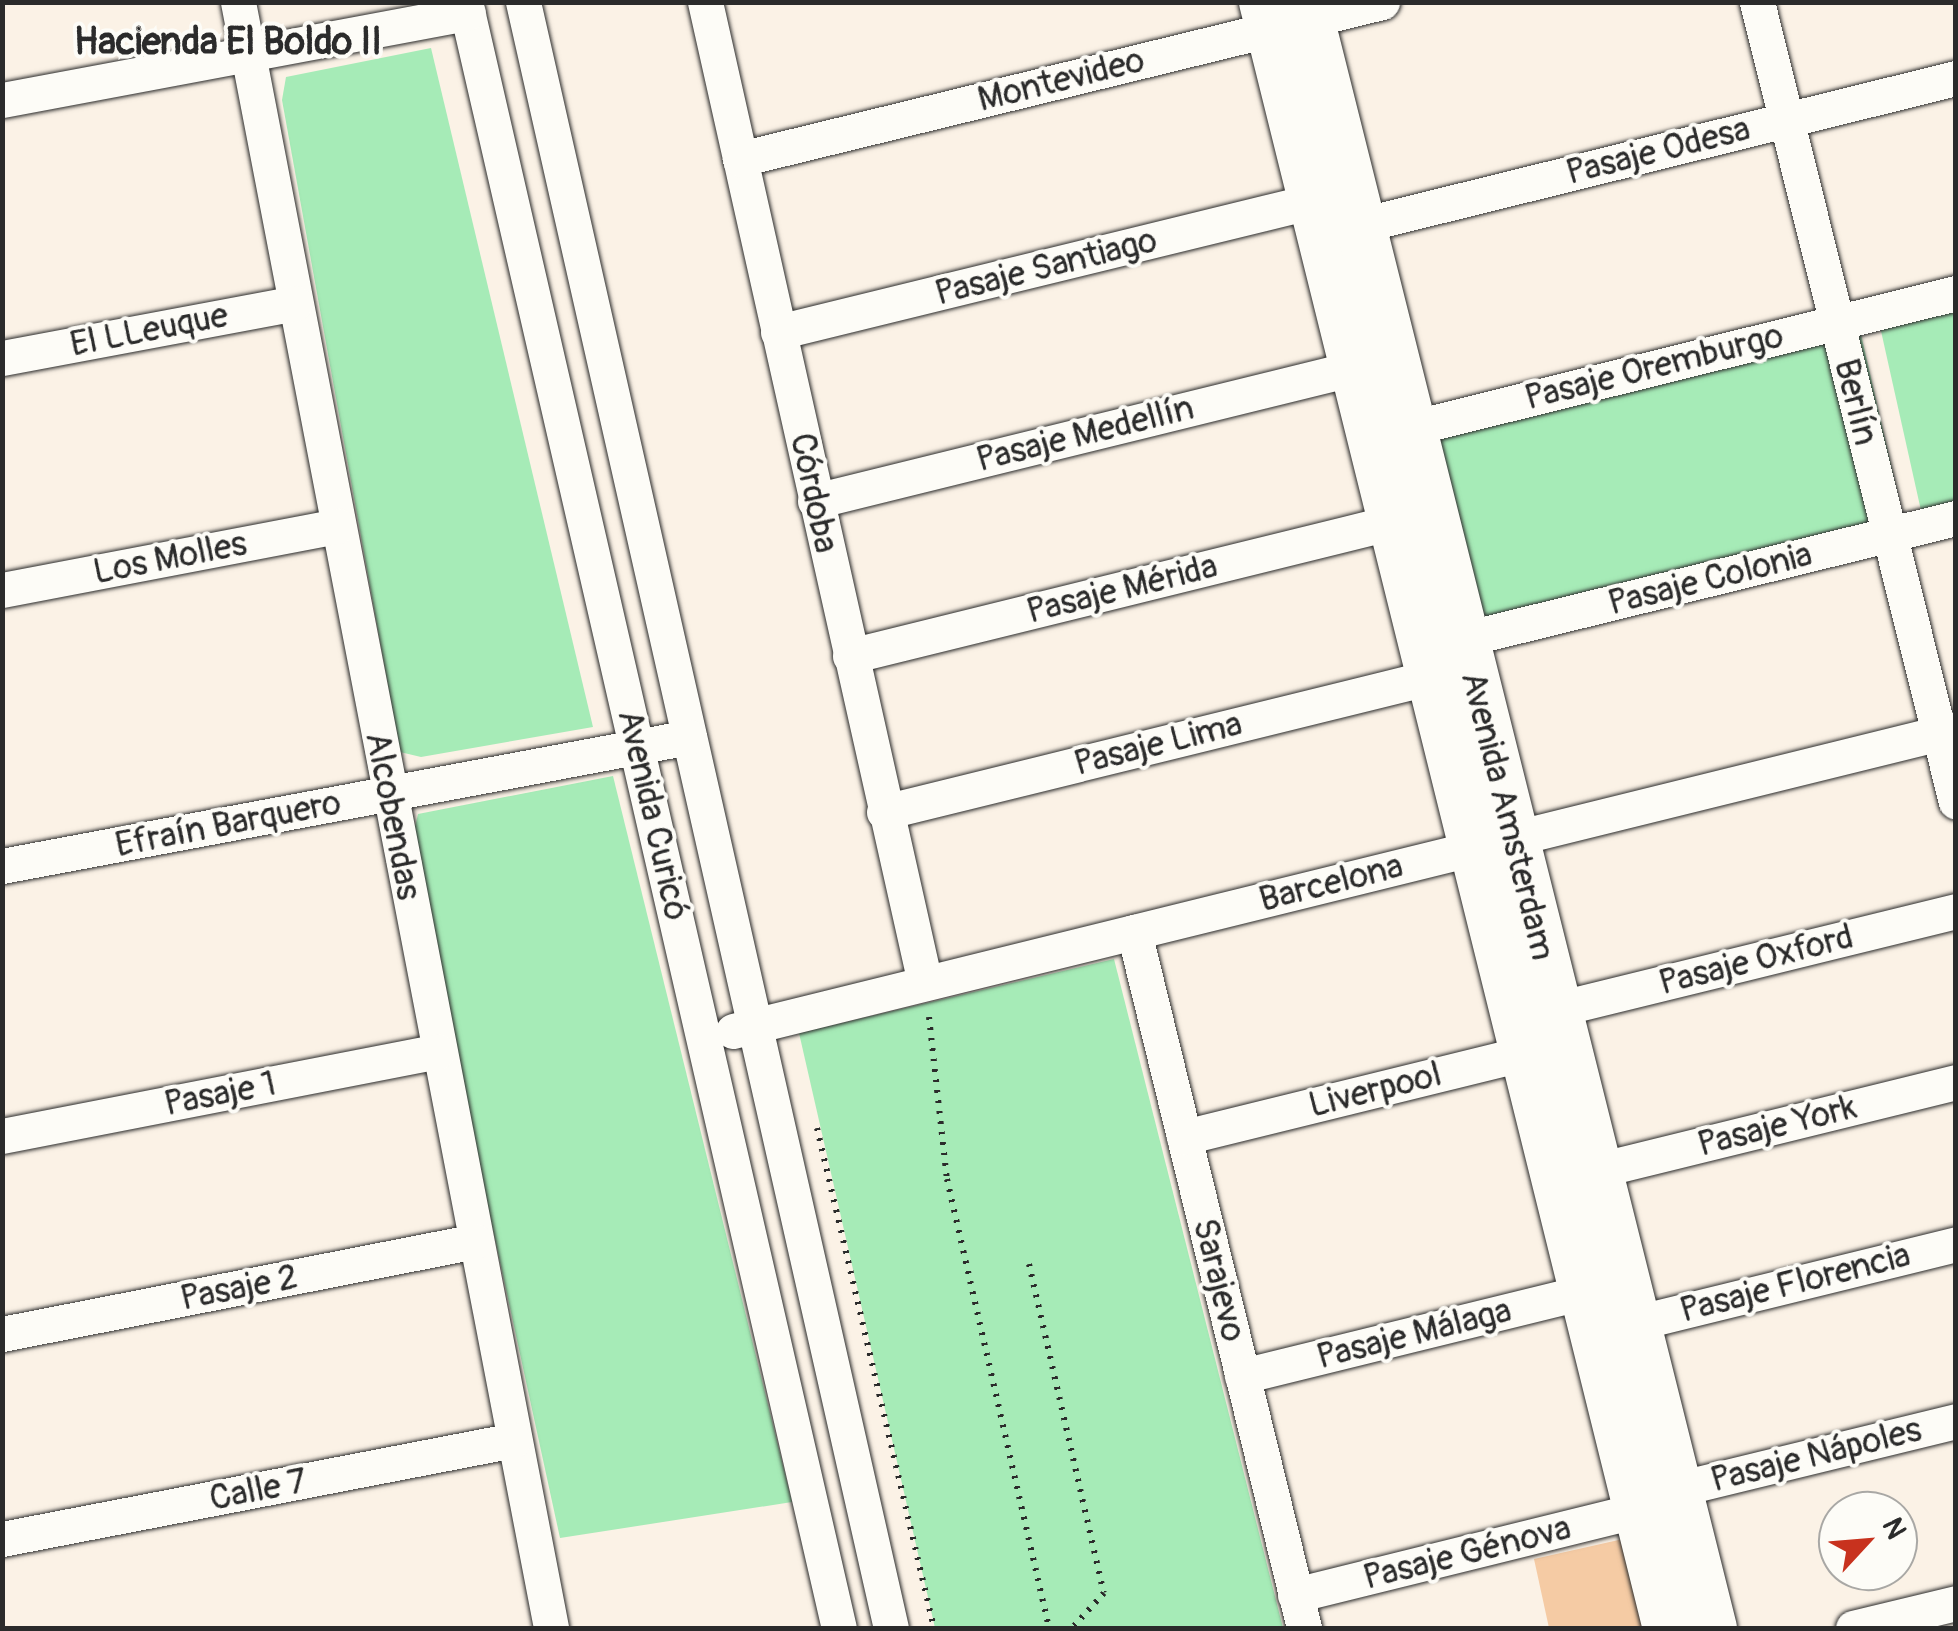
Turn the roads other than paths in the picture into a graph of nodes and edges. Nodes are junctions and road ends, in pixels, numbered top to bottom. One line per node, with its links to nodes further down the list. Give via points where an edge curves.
1 (238, 2): 8 (street, Alcobendas)
2 (523, 2): 32 (street, Avenida Curicó)
3 (705, 2): 12 (street, Córdoba)
4 (1382, 2): 7 (street, Montevideo)
5 (1757, 2): 11 (street, Berlín)
6 (466, 8): 8 (street); 33 (street, Avenida Curicó)
7 (1287, 13): 12 (street, Montevideo); 13 (street, Avenida Amsterdam); 14 (street, Avenida Amsterdam)
8 (248, 54): 10 (street); 16 (street, Alcobendas)
9 (1956, 78): 11 (street, Pasaje Odesa)
10 (2, 100)
11 (1786, 120): 14 (street, Pasaje Odesa); 17 (street, Berlín)
12 (740, 159): 18 (street, Córdoba)
13 (1313, 201): 18 (street, Pasaje Santiago); 20 (street, Avenida Amsterdam)
14 (1360, 225): 21 (street, Avenida Amsterdam)
15 (1956, 293): 17 (street, Pasaje Oremburgo)
16 (295, 303): 19 (street, El LLeuque); 25 (street, Alcobendas)
17 (1836, 322): 21 (street, Pasaje Oremburgo); 26 (street, Berlín)
18 (778, 332): 22 (street, Córdoba)
19 (2, 358)
20 (1355, 368): 22 (street, Pasaje Medellín); 24 (street, Avenida Amsterdam)
21 (1411, 428): 28 (street, Avenida Amsterdam)
22 (816, 501): 29 (street, Córdoba)
23 (1956, 518): 26 (street, Pasaje Colonia)
24 (1393, 522): 29 (street, Pasaje Mérida); 30 (street, Avenida Amsterdam)
25 (338, 526): 27 (street, Los Molles); 34 (street, Alcobendas)
26 (1888, 534): 28 (street, Pasaje Colonia); 31 (street, Berlín)
27 (2, 590)
28 (1464, 639): 37 (street, Avenida Amsterdam)
29 (850, 656): 36 (street, Córdoba)
30 (1432, 677): 36 (street, Pasaje Lima); 37 (street, Avenida Amsterdam)
31 (1947, 731): 35 (street, Berlín); 37 (street, Barcelona)
32 (688, 737): 33 (street, Efraín Barquero); 42 (street, Avenida Curicó)
33 (636, 747): 34 (street, Efraín Barquero); 44 (street, Avenida Curicó)
34 (389, 794): 38 (street, Efraín Barquero); 45 (street, Alcobendas)
35 (1956, 802)
36 (884, 812): 41 (street, Córdoba)
37 (1494, 843): 40 (street, Barcelona); 43 (street, Avenida Amsterdam)
38 (2, 866)
39 (1956, 911): 43 (street, Pasaje Oxford)
40 (1134, 932): 41 (street, Barcelona); 48 (street, Sarajevo)
41 (925, 983): 42 (street, Barcelona)
42 (754, 1026): 44 (street, Barcelona); 64 (street, Avenida Curicó)
43 (1549, 1035): 48 (street, Liverpool); 49 (street, Avenida Amsterdam); 52 (street, Avenida Amsterdam)
44 (706, 1037): 63 (street, Avenida Curicó)
45 (438, 1051): 47 (street, Pasaje 1); 50 (street, Alcobendas)
46 (1956, 1082): 49 (street, Pasaje York)
47 (2, 1136)
48 (1184, 1138): 55 (street, Sarajevo)
49 (1598, 1170): 53 (street, Avenida Amsterdam)
50 (475, 1242): 54 (street, Pasaje 2); 57 (street, Alcobendas)
51 (1956, 1244): 53 (street, Pasaje Florencia)
52 (1585, 1292): 55 (street, Pasaje Málaga); 58 (street, Avenida Amsterdam)
53 (1635, 1323): 58 (street, Avenida Amsterdam)
54 (2, 1334)
55 (1242, 1376): 61 (street, Sarajevo)
56 (1956, 1421): 58 (street, Pasaje Nápoles)
57 (514, 1440): 59 (street, Calle 7); 62 (street, Alcobendas)
58 (1658, 1500): 61 (street, Pasaje Génova); 65 (street, Avenida Amsterdam); 66 (street, Avenida Amsterdam)
59 (2, 1539)
60 (1956, 1603): 67 (street)
61 (1300, 1612)
62 (552, 1628)
63 (839, 1628)
64 (891, 1628)
65 (1668, 1628)
66 (1712, 1628)
67 (1853, 1628)

